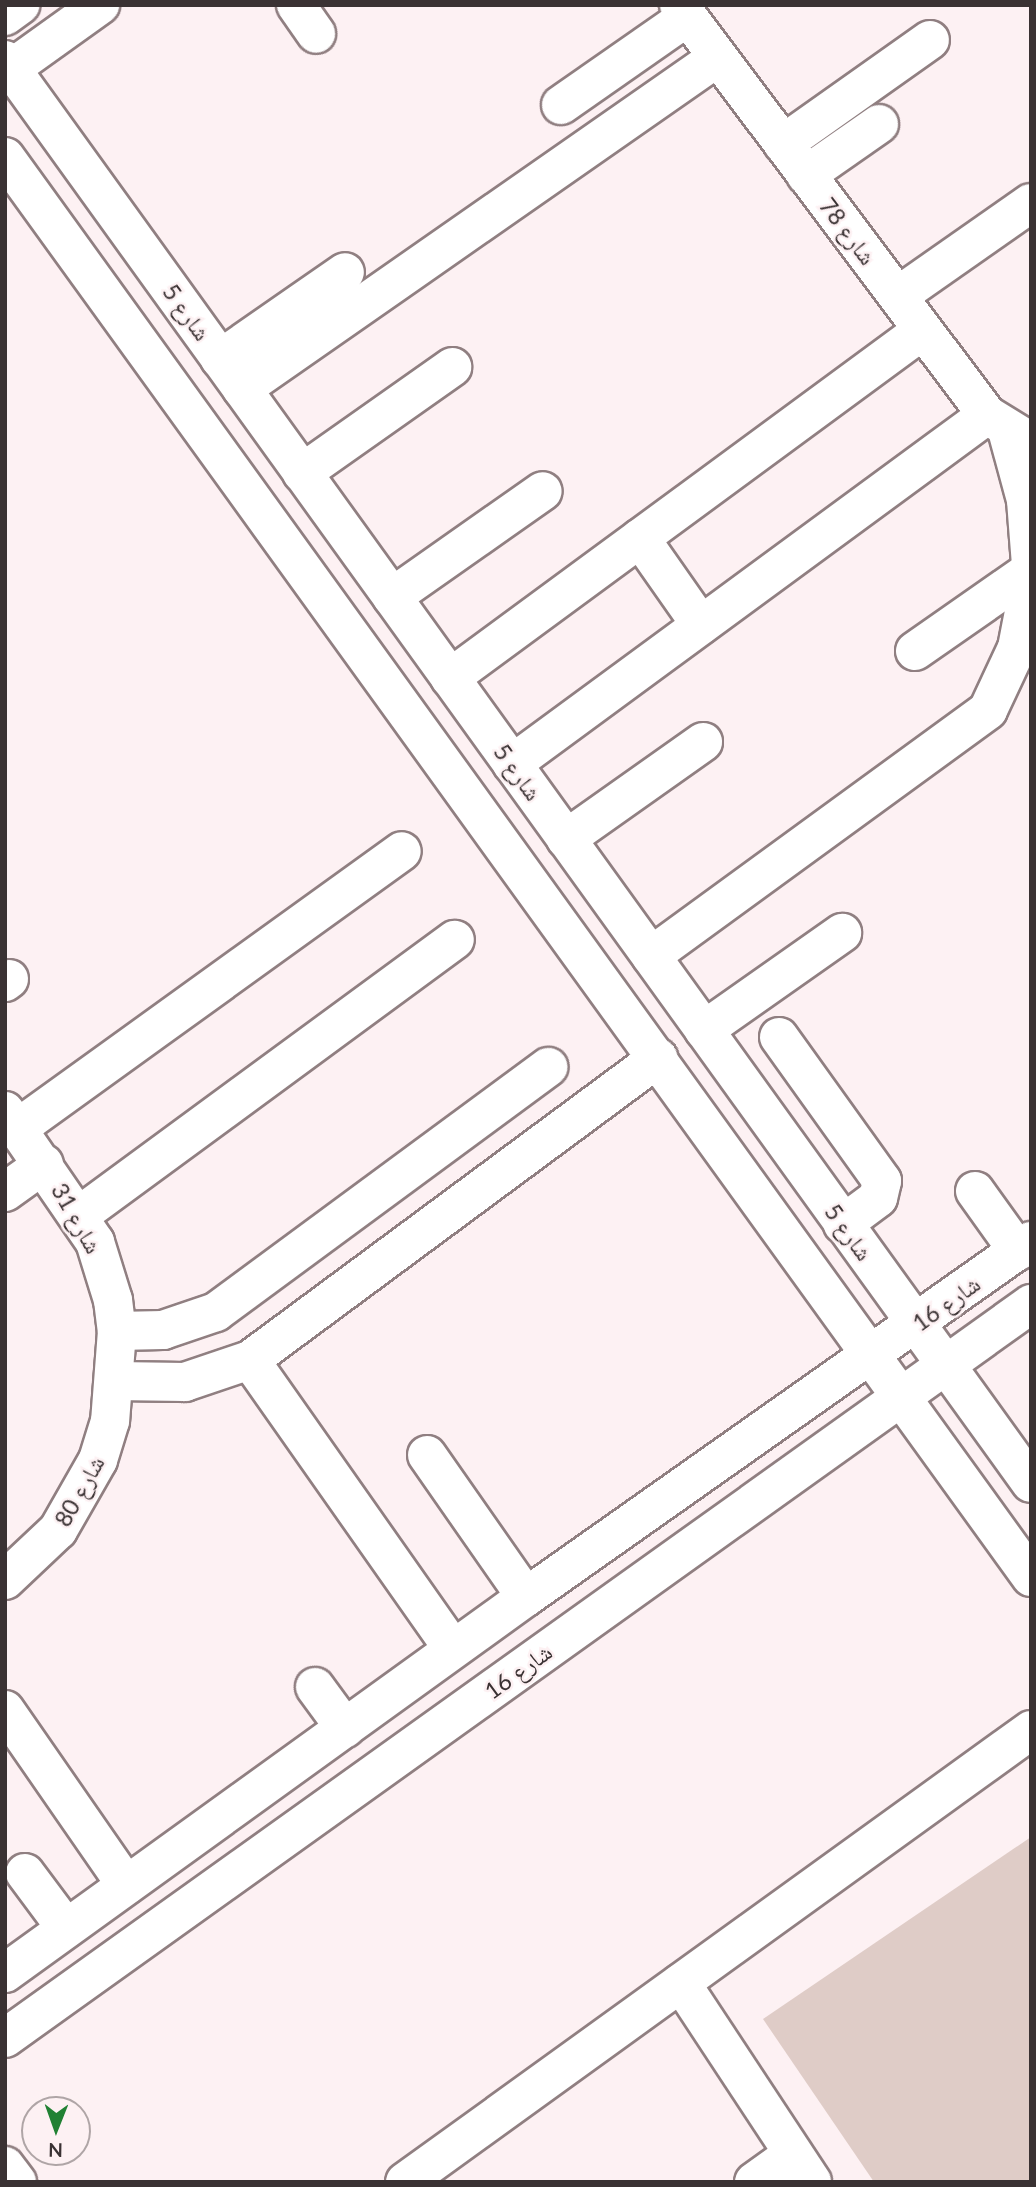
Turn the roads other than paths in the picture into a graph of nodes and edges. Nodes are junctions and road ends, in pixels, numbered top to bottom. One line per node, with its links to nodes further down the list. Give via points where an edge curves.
1 (20, 5): 4 (street)
2 (100, 5): 7 (street)
3 (683, 11): 6 (street, شارع 78); 8 (street)
4 (5, 16)
5 (930, 40): 10 (street)
6 (718, 57): 10 (street, شارع 78); 18 (street)
7 (7, 67): 18 (street, شارع 5)
8 (561, 104)
9 (879, 124): 12 (street)
10 (783, 144): 12 (street, شارع 78)
11 (5, 157): 38 (street)
12 (806, 175): 15 (street, شارع 78)
13 (1031, 203): 15 (street)
14 (345, 272): 18 (street)
15 (898, 296): 16 (street, شارع 78)
16 (923, 330): 19 (street, شارع 78); 22 (street)
17 (452, 367): 20 (street)
18 (231, 374): 20 (street, شارع 5)
19 (1008, 429): 23 (street, via 1026,500); 26 (street)
20 (302, 473): 25 (street, شارع 5)
21 (542, 491): 25 (street)
22 (639, 538): 26 (street); 28 (street)
23 (1031, 570): 24 (street); 27 (street)
24 (1031, 581): 35 (street, via 1017,648 988,710)
25 (392, 597): 28 (street, شارع 5)
26 (701, 625): 30 (street)
27 (915, 651)
28 (450, 678): 30 (street, شارع 5)
29 (703, 742): 31 (street)
30 (512, 764): 31 (street, شارع 5)
31 (566, 839): 35 (street, شارع 5)
32 (402, 851): 40 (street)
33 (842, 933): 36 (street)
34 (455, 940): 44 (street)
35 (651, 956): 36 (street, شارع 5)
36 (704, 1030): 45 (street, شارع 5)
37 (779, 1037): 45 (street, via 882,1181 878,1198)
38 (658, 1058): 50 (street); 51 (street)
39 (548, 1067): 49 (street, via 216,1312 163,1330)
40 (11, 1119): 41 (street, شارع 31)
41 (44, 1164): 43 (street); 44 (street, شارع 31)
42 (975, 1191): 46 (street)
43 (5, 1192)
44 (80, 1215): 49 (street, شارع 31, via 106,1271)
45 (843, 1224): 48 (street, شارع 5)
46 (1024, 1246): 48 (street, شارع 16)
47 (1031, 1304): 52 (street, شارع 16)
48 (916, 1324): 50 (street, شارع 16); 52 (street, شارع 5)
49 (117, 1331): 53 (street, شارع 31)
50 (872, 1356): 54 (street); 59 (street, شارع 16)
51 (250, 1360): 53 (street, via 185,1382); 60 (street)
52 (946, 1365): 54 (street, شارع 16); 56 (street, شارع 5)
53 (115, 1381): 58 (street, شارع 80, via 110,1421 81,1497 58,1530)
54 (902, 1397): 57 (street); 70 (street, شارع 16)
55 (426, 1455): 59 (street)
56 (1031, 1483)
57 (1031, 1577)
58 (5, 1580)
59 (526, 1597): 60 (street, شارع 16)
60 (453, 1649): 63 (street, شارع 16)
61 (315, 1687): 63 (street)
62 (5, 1710): 66 (street)
63 (345, 1727): 66 (street, شارع 16)
64 (1031, 1730): 69 (street)
65 (25, 1873): 67 (street)
66 (126, 1885): 67 (street, شارع 16)
67 (66, 1928): 68 (street, شارع 16)
68 (5, 1973)
69 (681, 1983): 72 (street); 74 (street)
70 (5, 2038)
71 (5, 2166): 73 (street)
72 (803, 2168): 75 (street)
73 (17, 2182)
74 (405, 2182)
75 (754, 2182)

